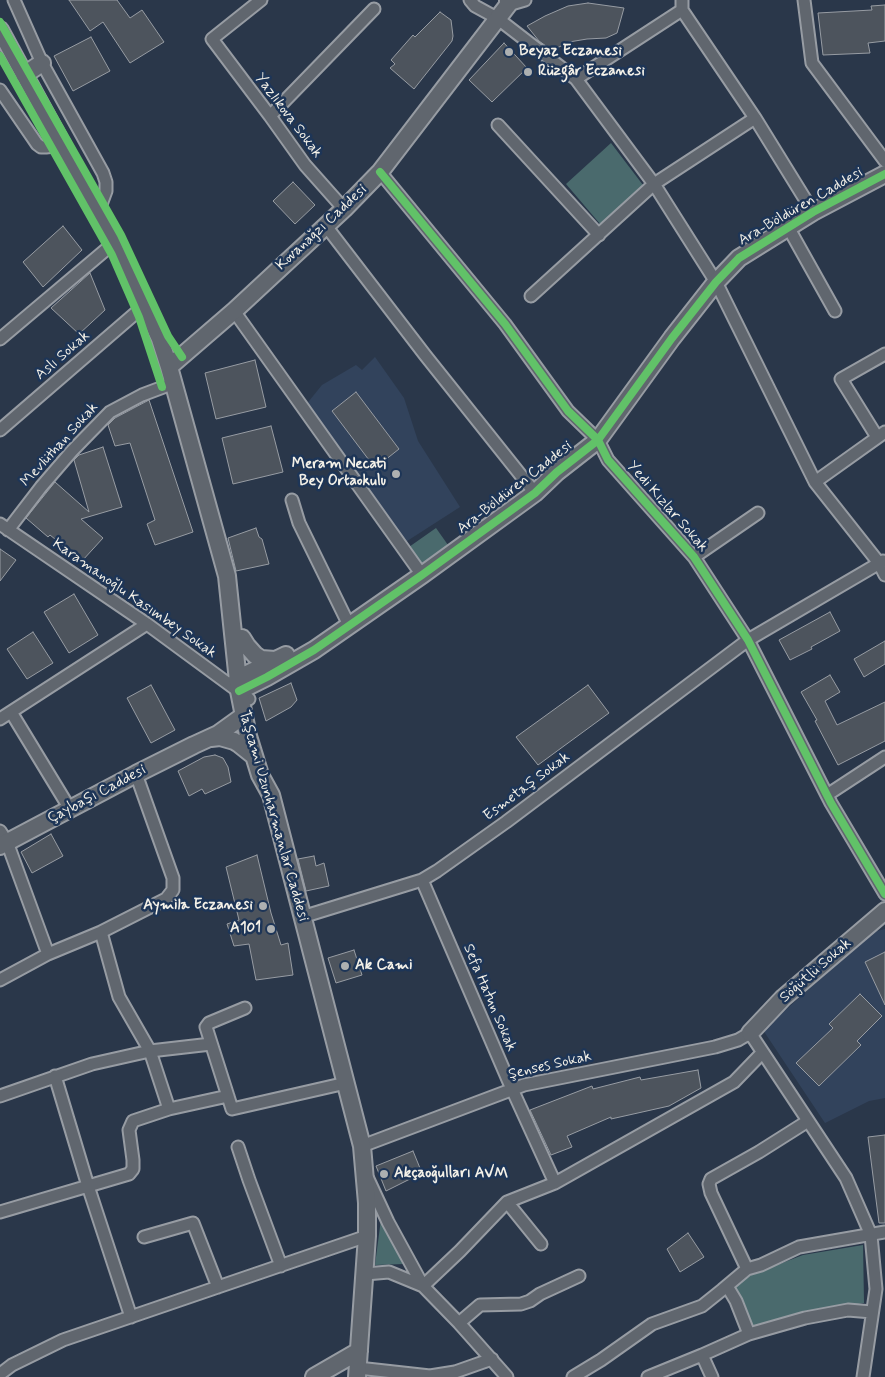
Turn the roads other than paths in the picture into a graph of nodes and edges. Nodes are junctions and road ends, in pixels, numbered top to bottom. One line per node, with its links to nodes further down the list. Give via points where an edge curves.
1 (14, 0): 10 (street)
2 (261, 0): 14 (street, Yazlıkova Sokak, via 212,39)
3 (470, 0): 7 (street, via 475,6)
4 (525, 0): 7 (street)
5 (804, 0): 18 (street, via 812,63)
6 (682, 5): 12 (street); 15 (street)
7 (504, 8): 12 (street); 19 (street, Kovanağzı Caddesi)
8 (374, 9): 14 (street)
9 (1, 36): 11 (street, Taşcami Uzunharmanlar Caddesi)
10 (42, 63): 11 (street); 23 (street, via 104,173 106,191)
11 (24, 74): 17 (street, Taşcami Uzunharmanlar Caddesi)
12 (576, 79): 21 (street)
13 (0, 90): 17 (street, via 37,144 46,148)
14 (270, 116): 22 (street, Yazlıkova Sokak, via 305,165)
15 (755, 118): 21 (street); 24 (street)
16 (498, 125): 27 (street)
17 (62, 145): 23 (street, Taşcami Uzunharmanlar Caddesi)
18 (885, 161)
19 (380, 172): 22 (street, Kovanağzı Caddesi); 40 (street, Yedi Kızlar Sokak, via 505,324 568,411)
20 (885, 174): 24 (street, Ara-Böldüren Caddesi)
21 (654, 184): 27 (street); 29 (street)
22 (344, 209): 25 (street, Kovanağzı Caddesi)
23 (99, 210): 28 (street, Taşcami Uzunharmanlar Caddesi)
24 (813, 212): 26 (street, Ara-Böldüren Caddesi)
25 (326, 226): 32 (street, Kovanağzı Caddesi); 42 (street)
26 (788, 227): 29 (street, Ara-Böldüren Caddesi, via 739,258); 33 (street)
27 (599, 234): 30 (street)
28 (115, 242): 31 (street, Taşcami Uzunharmanlar Caddesi); 34 (street)
29 (716, 282): 40 (street, Ara-Böldüren Caddesi); 41 (street)
30 (531, 296)
31 (145, 305): 36 (street, Taşcami Uzunharmanlar Caddesi); 38 (street, Aslı Sokak)
32 (234, 311): 36 (street, Kovanağzı Caddesi); 48 (street)
33 (835, 311)
34 (0, 339)
35 (885, 354): 39 (street, via 841,379)
36 (169, 367): 37 (street, Taşcami Uzunharmanlar Caddesi)
37 (174, 383): 45 (street, Mevlüthan Sokak, via 110,412); 50 (street, Taşcami Uzunharmanlar Caddesi)
38 (0, 430)
39 (881, 435): 41 (street)
40 (598, 440): 42 (street, Ara-Böldüren Caddesi); 46 (street, Yedi Kızlar Sokak, via 608,460)
41 (815, 482): 47 (street)
42 (535, 493): 48 (street, Ara-Böldüren Caddesi)
43 (292, 500): 52 (street, via 299,523)
44 (758, 513): 46 (street)
45 (4, 527): 51 (street, Karamanoğlu Kasımbey Sokak)
46 (694, 557): 54 (street, Yedi Kızlar Sokak)
47 (882, 562): 49 (street); 54 (street, Esmetaş Sokak)
48 (422, 575): 52 (street, Ara-Böldüren Caddesi)
49 (885, 575)
50 (227, 576): 53 (street, via 237,601); 56 (street, Taşcami Uzunharmanlar Caddesi)
51 (147, 624): 56 (street, Karamanoğlu Kasımbey Sokak); 57 (street)
52 (349, 625): 55 (street, Ara-Böldüren Caddesi); 56 (street, Ara-Böldüren Caddesi, via 309,654)
53 (242, 638): 55 (street, via 261,659); 56 (street)
54 (748, 640): 65 (street, Yedi Kızlar Sokak); 68 (street, Esmetaş Sokak, via 492,832)
55 (275, 660): 56 (street, Ara-Böldüren Caddesi)
56 (243, 693): 59 (street, Çaybaşı Caddesi, via 226,730); 60 (street, Çaybaşı Caddesi); 61 (street, Taşcami Uzunharmanlar Caddesi); 64 (street, via 270,777)
57 (11, 712): 58 (street); 66 (street)
58 (0, 719)
59 (211, 738): 60 (street, Çaybaşı Caddesi); 61 (street, via 234,741)
60 (194, 745): 63 (street, Çaybaşı Caddesi)
61 (254, 756): 64 (street, Taşcami Uzunharmanlar Caddesi)
62 (885, 757): 65 (street)
63 (136, 774): 66 (street, Çaybaşı Caddesi); 72 (street, via 173,878 173,890 166,899)
64 (270, 795): 71 (street, Taşcami Uzunharmanlar Caddesi)
65 (826, 795): 69 (street, Yedi Kızlar Sokak)
66 (70, 809): 67 (street, Çaybaşı Caddesi)
67 (2, 839): 73 (street)
68 (422, 880): 71 (street, Esmetaş Sokak); 82 (street, Sefa Hatun Sokak)
69 (885, 894)
70 (885, 912): 76 (street, Söğütlü Sokak, via 783,998)
71 (302, 917): 81 (street, Taşcami Uzunharmanlar Caddesi)
72 (101, 932): 73 (street); 78 (street, via 120,997)
73 (48, 954): 74 (street)
74 (0, 980)
75 (245, 1008): 77 (street, via 209,1023 206,1027)
76 (750, 1033): 79 (street); 82 (street, Şenses Sokak, via 715,1047)
77 (211, 1044): 78 (street); 84 (street)
78 (150, 1051): 80 (street); 85 (street)
79 (762, 1053): 86 (street); 90 (street, via 734,1082)
80 (55, 1076): 83 (street); 91 (street)
81 (346, 1083): 84 (street, via 232,1109); 87 (street, Taşcami Uzunharmanlar Caddesi)
82 (512, 1089): 87 (street, Şenses Sokak); 90 (street, Sefa Hatun Sokak)
83 (0, 1096)
84 (228, 1096): 85 (street)
85 (169, 1109): 91 (street, via 133,1121 129,1130 133,1169 129,1174)
86 (808, 1121): 95 (street, via 846,1178); 100 (street, via 711,1179 711,1193)
87 (362, 1146): 89 (street, Taşcami Uzunharmanlar Caddesi)
88 (238, 1147): 99 (street)
89 (365, 1173): 96 (street, Taşcami Uzunharmanlar Caddesi); 103 (street)
90 (555, 1183): 92 (street)
91 (88, 1186): 93 (street); 107 (street)
92 (507, 1202): 98 (street); 103 (street)
93 (0, 1212)
94 (885, 1232): 95 (street)
95 (871, 1235): 100 (street, via 798,1247); 106 (street, via 876,1289)
96 (367, 1236): 99 (street); 101 (street, Taşcami Uzunharmanlar Caddesi)
97 (144, 1237): 105 (street, via 194,1223)
98 (542, 1244)
99 (281, 1266): 105 (street)
100 (746, 1269): 104 (street)
101 (365, 1274): 103 (street, via 389,1272); 110 (street, Taşcami Uzunharmanlar Caddesi)
102 (579, 1276): 108 (street, via 521,1304 480,1305)
103 (423, 1286): 108 (street)
104 (727, 1286): 109 (street); 117 (street, via 702,1306 652,1324)
105 (218, 1287): 107 (street)
106 (872, 1312): 109 (street, via 848,1310); 120 (street)
107 (131, 1317): 114 (street, via 63,1340)
108 (459, 1323): 112 (street)
109 (749, 1334): 111 (street)
110 (359, 1351): 113 (street, Taşcami Uzunharmanlar Caddesi); 115 (street)
111 (702, 1356): 118 (street); 119 (street)
112 (492, 1359): 113 (street, via 455,1372 430,1376); 116 (street)
113 (358, 1372)
114 (0, 1374)
115 (314, 1377)
116 (507, 1377)
117 (574, 1377)
118 (648, 1377)
119 (712, 1377)
120 (863, 1377)

